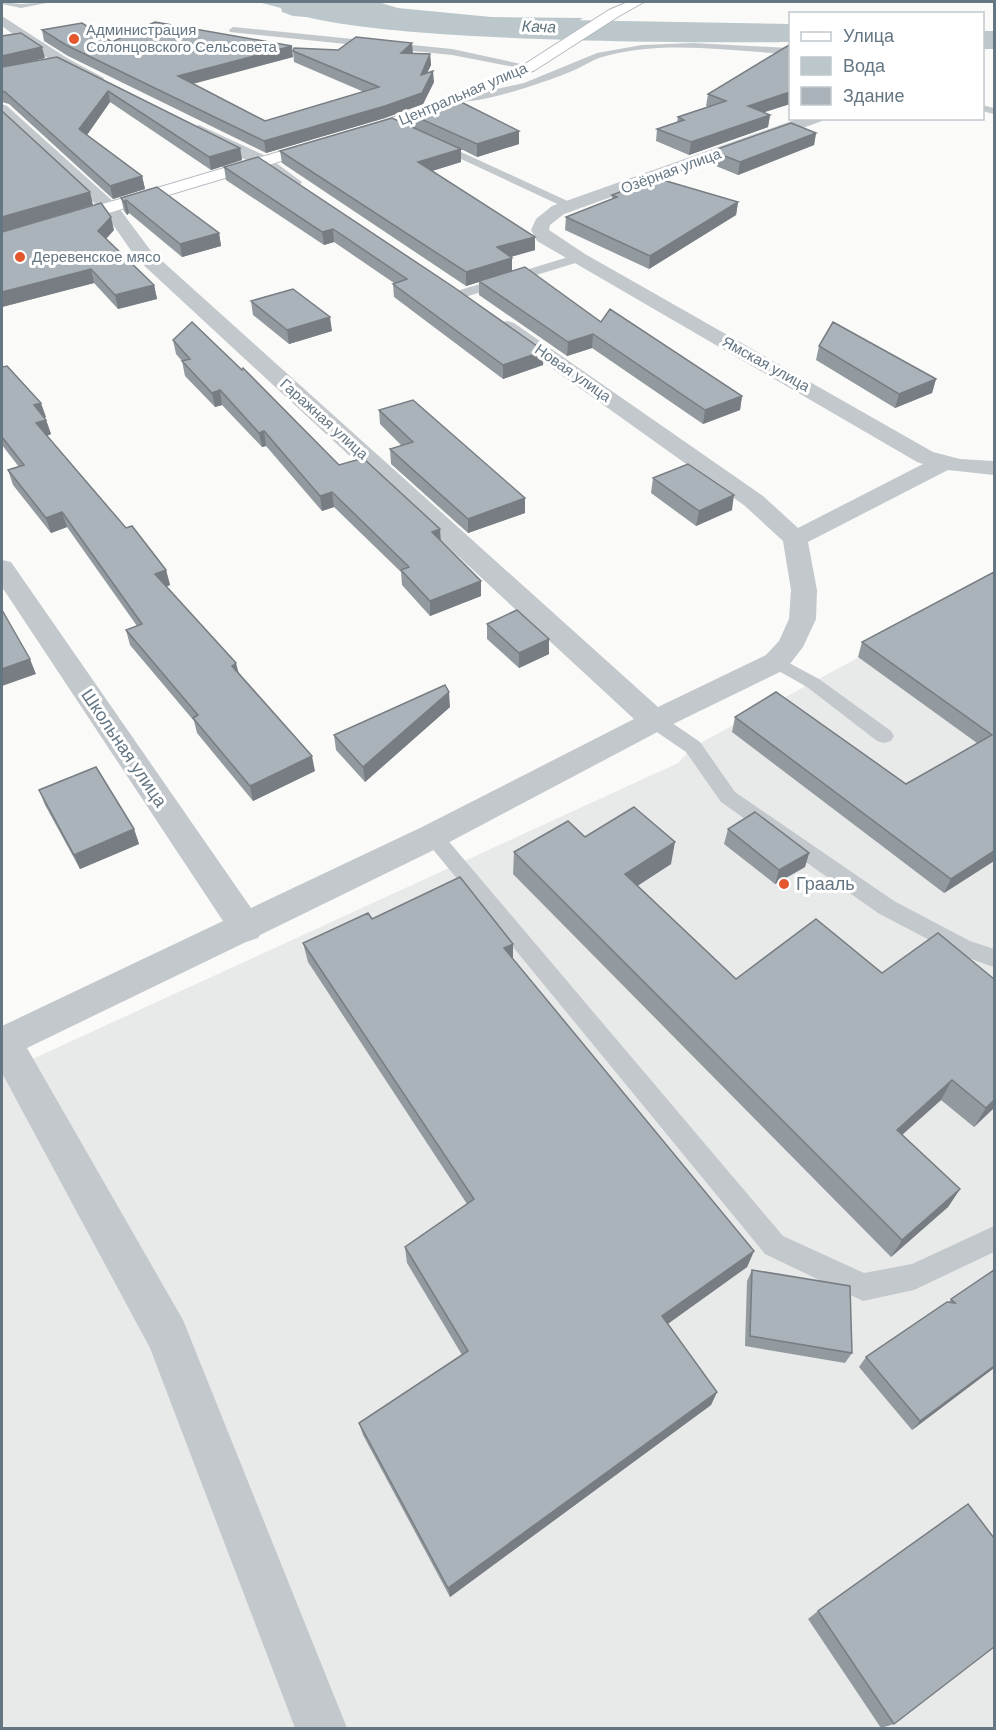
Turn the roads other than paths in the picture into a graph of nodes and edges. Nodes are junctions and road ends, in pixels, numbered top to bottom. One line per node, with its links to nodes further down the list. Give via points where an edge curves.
1 (3, 2): 2 (lane, via 21,6)
2 (47, 2)
3 (627, 2): 5 (street)
4 (638, 2): 5 (street)
5 (614, 13): 10 (street, Центральная улица)
6 (2, 20): 9 (street)
7 (233, 30): 10 (lane)
8 (789, 51): 13 (lane, via 629,50 596,56 568,70 490,96)
9 (62, 61): 11 (street); 12 (street)
10 (536, 62): 13 (street, Центральная улица)
11 (42, 65)
12 (115, 87)
13 (457, 99): 18 (street, Центральная улица, via 398,126)
14 (2, 109): 21 (street, Гаражная улица)
15 (178, 119): 18 (street)
16 (810, 120): 20 (street, Озёрная улица)
17 (424, 138): 20 (lane)
18 (262, 161): 19 (street); 21 (street, Центральная улица)
19 (312, 194)
20 (570, 206): 22 (street, Озёрная улица, via 542,223)
21 (110, 208): 23 (street, Центральная улица); 32 (street, Гаражная улица, via 144,255)
22 (544, 237): 24 (street, Ямская улица)
23 (2, 240)
24 (578, 258): 26 (lane); 27 (street, Ямская улица, via 925,457)
25 (441, 281): 26 (street, Новая улица)
26 (461, 294): 29 (street, Новая улица, via 754,501)
27 (943, 463): 28 (street, Ямская улица); 29 (street)
28 (994, 468)
29 (795, 539): 31 (street, via 805,599 803,620 799,634)
30 (2, 568): 35 (street, Школьная улица)
31 (776, 662): 32 (street); 33 (lane, via 813,683)
32 (656, 721): 34 (street); 36 (lane, via 693,747 728,797 886,907 962,947)
33 (884, 736)
34 (433, 836): 35 (street); 38 (lane, via 774,1245 863,1287 914,1277)
35 (246, 928): 37 (street)
36 (994, 958)
37 (3, 1042): 39 (street, via 166,1336)
38 (994, 1239)
39 (321, 1728)

